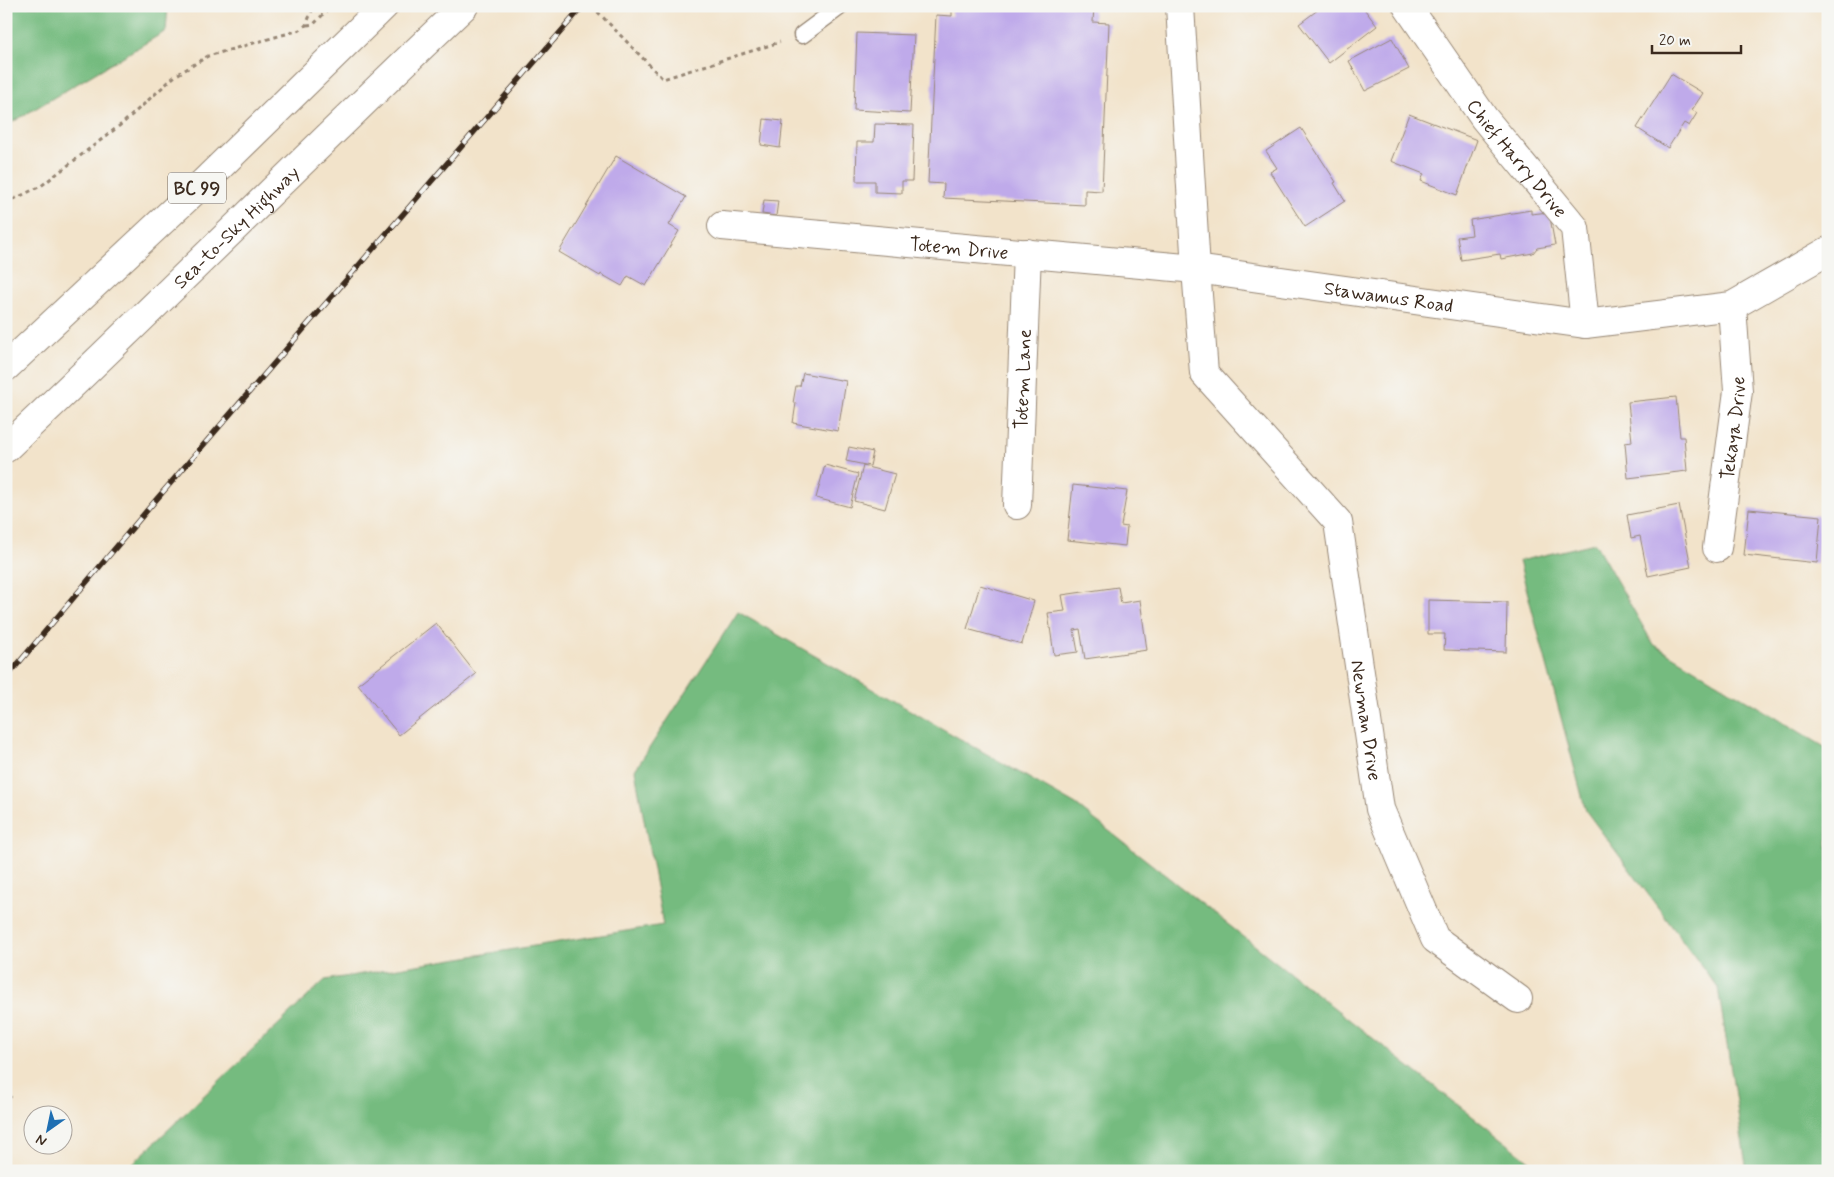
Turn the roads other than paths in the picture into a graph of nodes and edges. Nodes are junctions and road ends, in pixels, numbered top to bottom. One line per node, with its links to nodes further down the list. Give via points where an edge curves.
1 (384, 6): 13 (main road, BC 99, via 204,182)
2 (464, 6): 14 (main road, Sea-to-Sky Highway / BC 99)
3 (841, 6): 6 (lane)
4 (1407, 6): 12 (main road, Chief Harry Drive, via 1484,118 1575,228)
5 (1177, 10): 10 (main road)
6 (802, 35)
7 (722, 226): 9 (main road, Totem Drive)
8 (1828, 251): 11 (main road, Stawamus Road)
9 (1027, 253): 10 (main road, Totem Drive); 15 (main road, Totem Lane)
10 (1196, 269): 12 (main road, Stawamus Road); 17 (main road, Newman Drive, via 1204,373 1338,522 1380,809 1435,939)
11 (1732, 306): 12 (main road, Stawamus Road); 16 (main road, Tekaya Drive, via 1738,391)
12 (1585, 324)
13 (6, 367)
14 (6, 448)
15 (1017, 505)
16 (1718, 548)
17 (1518, 999)

